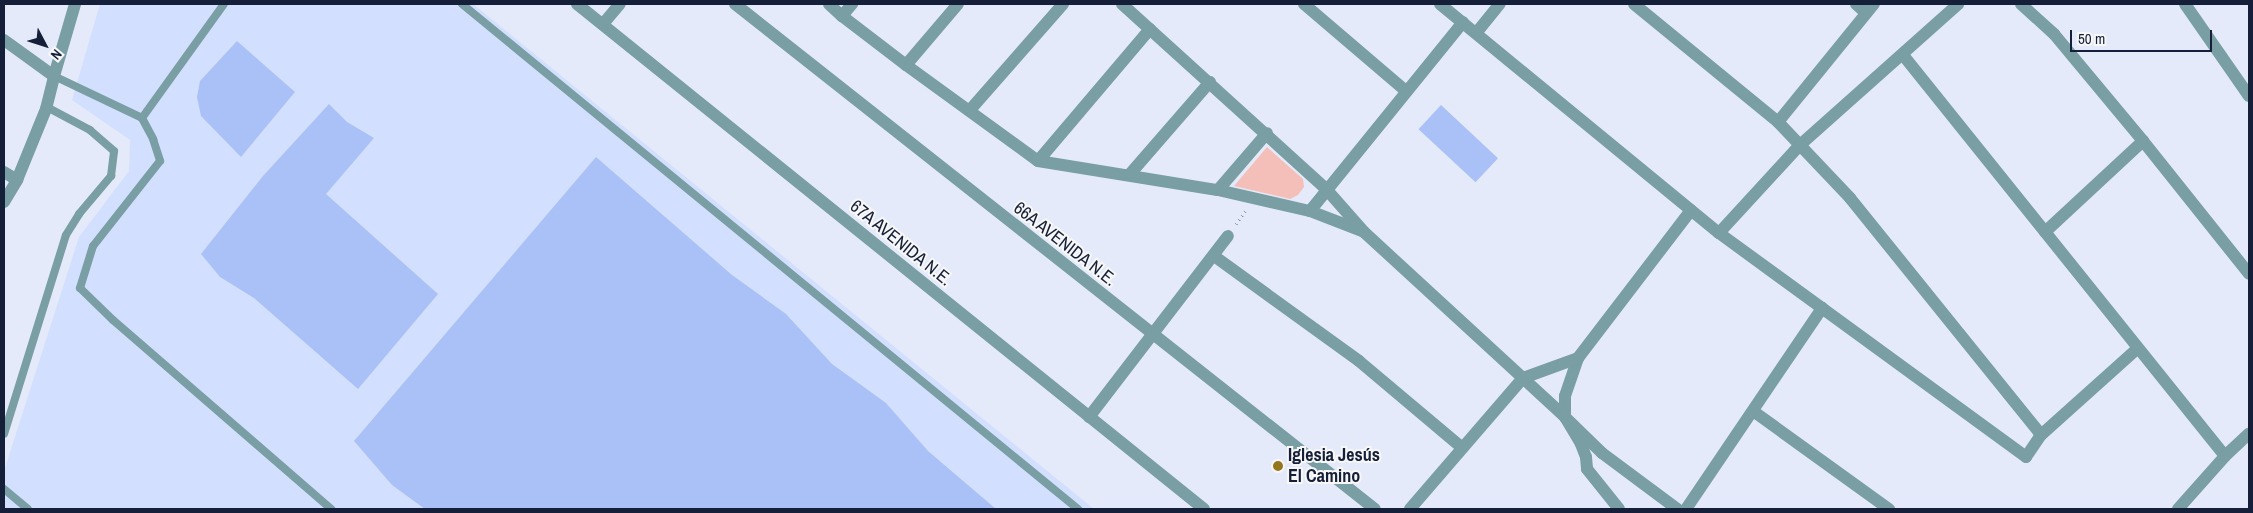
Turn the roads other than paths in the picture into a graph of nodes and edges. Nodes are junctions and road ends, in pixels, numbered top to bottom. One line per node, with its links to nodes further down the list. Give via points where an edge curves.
1 (75, 4): 29 (street)
2 (224, 4): 35 (lane)
3 (462, 4): 71 (lane)
4 (577, 4): 23 (street, 67A AVENIDA N.E.)
5 (620, 4): 23 (street)
6 (735, 4): 56 (street, 66A AVENIDA N.E.)
7 (829, 4): 21 (street)
8 (852, 4): 21 (street)
9 (958, 4): 28 (street)
10 (1063, 4): 34 (street)
11 (1122, 4): 24 (street)
12 (1304, 4): 31 (street)
13 (1440, 4): 22 (street)
14 (1500, 4): 25 (street)
15 (1634, 4): 36 (street)
16 (1856, 4): 20 (street)
17 (1958, 4): 27 (street)
18 (2021, 4): 38 (street, via 2054,34)
19 (2185, 4): 32 (street)
20 (1870, 8): 36 (street)
21 (842, 16): 28 (street)
22 (1463, 22): 25 (street); 31 (street)
23 (602, 24): 61 (street, 67A AVENIDA N.E.)
24 (1150, 30): 30 (street); 40 (street)
25 (1477, 32): 47 (street)
26 (4, 40): 29 (street)
27 (1903, 55): 39 (street); 50 (street)
28 (906, 65): 34 (street)
29 (54, 76): 33 (street); 35 (lane)
30 (1210, 82): 37 (street); 42 (street)
31 (1406, 91): 45 (street)
32 (2249, 96)
33 (47, 107): 43 (street); 63 (lane, via 90,130 114,151 111,176 66,236)
34 (970, 110): 40 (street)
35 (142, 118): 70 (lane, via 160,161 93,246 80,288)
36 (1778, 122): 39 (street)
37 (1267, 133): 44 (street); 45 (street)
38 (2143, 140): 50 (street); 54 (street)
39 (1800, 145): 51 (street); 65 (street, via 1850,198)
40 (1038, 161): 42 (street)
41 (4, 172): 43 (street)
42 (1130, 174): 44 (street)
43 (17, 180): 46 (street)
44 (1218, 190): 48 (street)
45 (1328, 190): 48 (street); 49 (street)
46 (4, 202)
47 (1692, 210): 51 (street); 58 (street)
48 (1310, 212): 49 (street)
49 (1364, 232): 59 (street)
50 (2045, 232): 57 (street)
51 (1719, 233): 55 (street)
52 (1228, 236): 53 (street)
53 (1214, 256): 56 (street); 66 (street, via 1359,361)
54 (2249, 274)
55 (1822, 308): 60 (street); 65 (street, via 2026,457)
56 (1152, 335): 61 (street); 73 (street, 66A AVENIDA N.E.)
57 (2137, 350): 65 (street); 67 (street)
58 (1578, 358): 59 (street); 62 (street, via 1565,396)
59 (1519, 382): 62 (street); 66 (street)
60 (1753, 411): 77 (street); 78 (street)
61 (1089, 417): 72 (street, 67A AVENIDA N.E.)
62 (1565, 417): 75 (street, via 1581,444 1587,469); 76 (street, via 1602,453)
63 (4, 434)
64 (2249, 434): 67 (street)
65 (2041, 435)
66 (1461, 447): 74 (street)
67 (2225, 456): 79 (street)
68 (4, 489): 69 (lane)
69 (28, 509)
70 (332, 509)
71 (1078, 509)
72 (1204, 509)
73 (1375, 509)
74 (1410, 509)
75 (1619, 509)
76 (1677, 509)
77 (1686, 509)
78 (1889, 509)
79 (2178, 509)

